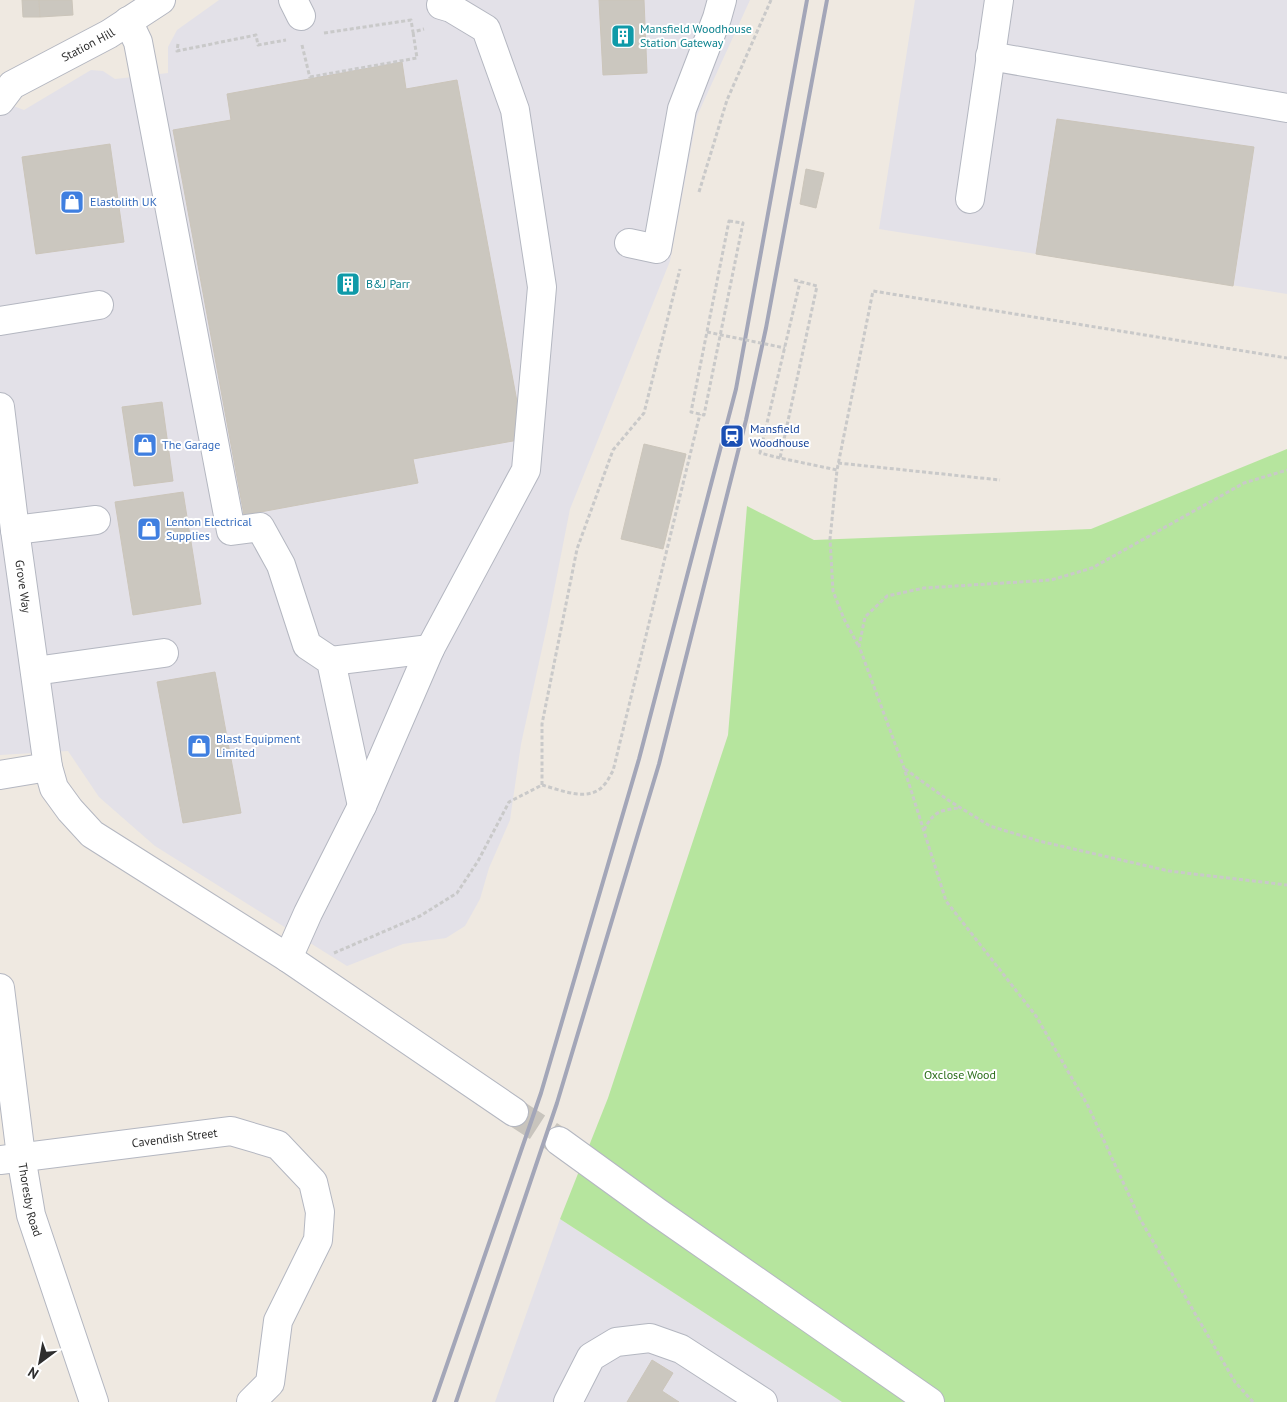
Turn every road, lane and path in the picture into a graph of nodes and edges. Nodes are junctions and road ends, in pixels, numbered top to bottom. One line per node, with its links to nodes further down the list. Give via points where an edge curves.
1 (161, 0): 7 (street, Station Hill)
2 (722, 0): 14 (street, via 682,109 657,248)
3 (771, 0): 13 (path, via 727,100)
4 (999, 0): 9 (street)
5 (441, 5): 33 (street, via 486,29 515,110 542,287 526,470)
6 (298, 18): 8 (path, via 310,77 416,58)
7 (128, 21): 10 (street, Station Hill); 35 (street, via 138,42 231,531 260,528 281,565 307,645)
8 (412, 32)
9 (990, 56): 11 (street); 12 (street)
10 (4, 88)
11 (1287, 108)
12 (970, 199)
13 (697, 201)
14 (629, 242)
15 (680, 268): 40 (path, via 644,413 614,450 577,549 542,724)
16 (794, 280): 17 (path)
17 (800, 282): 21 (path); 25 (path, via 817,286)
18 (99, 305): 19 (street)
19 (0, 321)
20 (707, 332): 21 (path, bridge); 24 (path, via 691,412); 24 (path, via 730,221 743,223 704,415)
21 (785, 348): 25 (path, via 760,453)
22 (1287, 358): 26 (path, via 872,291)
23 (0, 407): 31 (street, Grove Way)
24 (700, 414): 40 (path, via 613,771 603,786 584,794)
25 (780, 458): 27 (path)
26 (838, 463): 27 (path); 29 (path)
27 (837, 470): 32 (path, via 830,539 833,591)
28 (1287, 470): 32 (path, via 1244,483 1092,568 1052,580 924,588 887,596 865,617)
29 (1000, 480)
30 (96, 520): 31 (street)
31 (15, 530): 36 (street, Grove Way)
32 (859, 646): 38 (path)
33 (430, 649): 35 (street); 41 (street)
34 (164, 653): 36 (street)
35 (330, 661): 41 (street)
36 (35, 672): 37 (street, Grove Way)
37 (48, 767): 39 (street); 45 (street, Grove Way, via 54,788 92,834)
38 (904, 768): 42 (path); 43 (path)
39 (0, 775)
40 (542, 785): 45 (path, via 509,802 457,893 420,916)
41 (362, 806): 45 (street, via 308,913)
42 (960, 808): 43 (path, via 936,813); 44 (path, via 990,826 1039,841 1169,871)
43 (924, 830): 55 (path, via 946,901 1036,1016 1088,1106 1140,1219 1235,1382)
44 (1287, 885)
45 (295, 963): 47 (street, Grove Way)
46 (0, 988): 49 (street, Thoresby Road)
47 (514, 1112)
48 (559, 1141): 54 (street)
49 (11, 1158): 50 (street, Thoresby Road); 51 (street, Cavendish Street, via 231,1131 278,1145 313,1182 320,1212 318,1240 278,1321 270,1383)
50 (94, 1402)
51 (251, 1402)
52 (568, 1402): 53 (street, via 591,1357 616,1342 650,1338 682,1349)
53 (763, 1402)
54 (930, 1402)
55 (1253, 1402)

